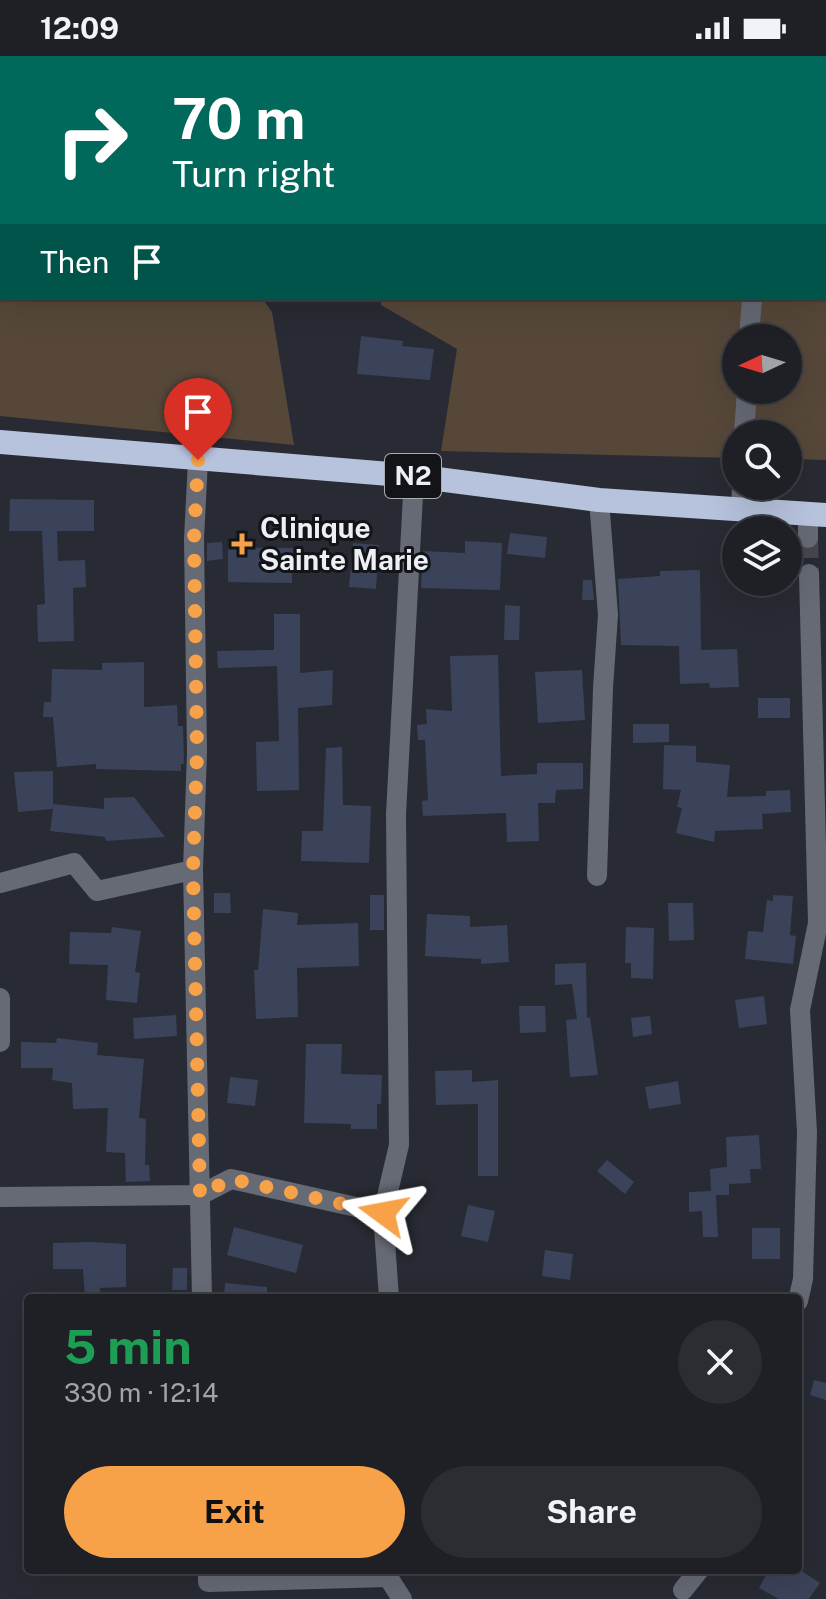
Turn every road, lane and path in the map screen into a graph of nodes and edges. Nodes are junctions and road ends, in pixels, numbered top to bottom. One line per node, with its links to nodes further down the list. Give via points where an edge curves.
1 (752, 300): 2 (street)
2 (750, 324)
3 (0, 442): 4 (highway, N2)
4 (198, 460): 5 (highway, N2); 11 (street)
5 (414, 476): 7 (highway, N2); 18 (street, via 396,814 399,1145)
6 (722, 497): 7 (highway, N2)
7 (599, 500): 12 (street, via 608,615)
8 (750, 500): 9 (highway, N2)
9 (814, 522)
10 (809, 574): 21 (street, via 818,923 800,1010 807,1132)
11 (193, 870): 13 (street, via 97,891 74,863); 16 (street)
12 (597, 876)
13 (0, 883)
14 (0, 998): 15 (street)
15 (0, 1042)
16 (200, 1195): 17 (street); 18 (street, via 231,1179); 19 (street)
17 (0, 1197)
18 (383, 1213): 20 (street)
19 (202, 1294)
20 (389, 1294)
21 (800, 1294)
22 (208, 1574): 23 (street, via 208,1582)
23 (368, 1574)
24 (389, 1574): 27 (street)
25 (696, 1574): 26 (street)
26 (683, 1590)
27 (402, 1599)

